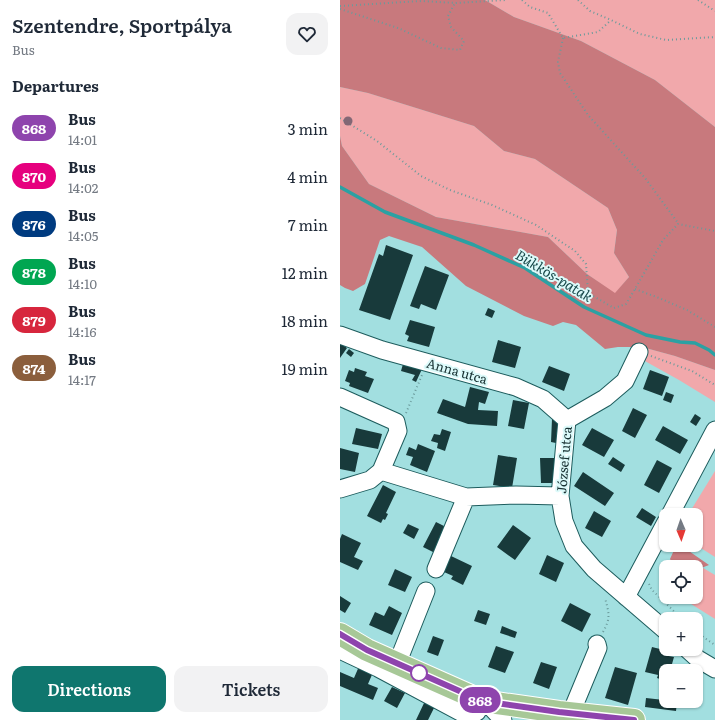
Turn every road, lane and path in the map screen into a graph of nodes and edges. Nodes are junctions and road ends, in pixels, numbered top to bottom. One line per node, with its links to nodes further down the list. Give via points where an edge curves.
1 (506, 0): 5 (path)
2 (522, 0): 10 (path, via 530,7 548,13)
3 (578, 0): 8 (path, via 590,11)
4 (698, 0): 7 (path)
5 (455, 3): 6 (path, via 422,1); 6 (path, via 448,16 451,27 464,41 460,50 441,48 398,28)
6 (340, 8)
7 (715, 12)
8 (611, 20): 9 (path, via 640,34 666,40); 10 (path, via 598,32)
9 (715, 37)
10 (563, 38): 12 (path, via 558,62 560,73 588,115 645,178)
11 (340, 118): 14 (path, via 377,141 421,176 536,225 575,251 586,264 588,293 614,308 626,304)
12 (678, 224): 13 (path); 14 (path, via 663,240)
13 (715, 231)
14 (635, 289): 15 (path, via 687,310)
15 (715, 327)
16 (340, 335): 18 (street, Anna utca)
17 (639, 352): 19 (path, via 692,371); 21 (street, József utca, via 625,381 605,398)
18 (427, 362): 21 (street, Anna utca, via 516,387 543,399); 22 (path, via 404,419)
19 (715, 385)
20 (340, 397): 22 (street)
21 (568, 420): 26 (street, József utca)
22 (396, 422): 24 (street, via 398,431)
23 (715, 430): 28 (street)
24 (381, 471): 25 (street, via 370,480); 27 (street)
25 (340, 489)
26 (560, 496): 27 (street); 34 (street, József utca, via 564,521 574,546 594,569)
27 (466, 497): 31 (street)
28 (674, 508)
29 (659, 535): 30 (street)
30 (642, 566): 34 (street); 35 (path, via 652,590)
31 (436, 569)
32 (426, 591): 43 (street)
33 (604, 597): 39 (path, via 609,613)
34 (626, 597): 36 (street, József utca)
35 (675, 612)
36 (659, 625)
37 (340, 634): 43 (main road)
38 (703, 637): 40 (path)
39 (597, 644): 46 (street, via 598,648)
40 (715, 645)
41 (340, 650): 45 (street, via 464,714 477,712)
42 (695, 656): 44 (street)
43 (397, 664): 45 (main road)
44 (715, 669)
45 (484, 702): 46 (main road); 48 (street)
46 (571, 713): 47 (main road)
47 (610, 719): 49 (main road)
48 (503, 720)
49 (634, 720)

